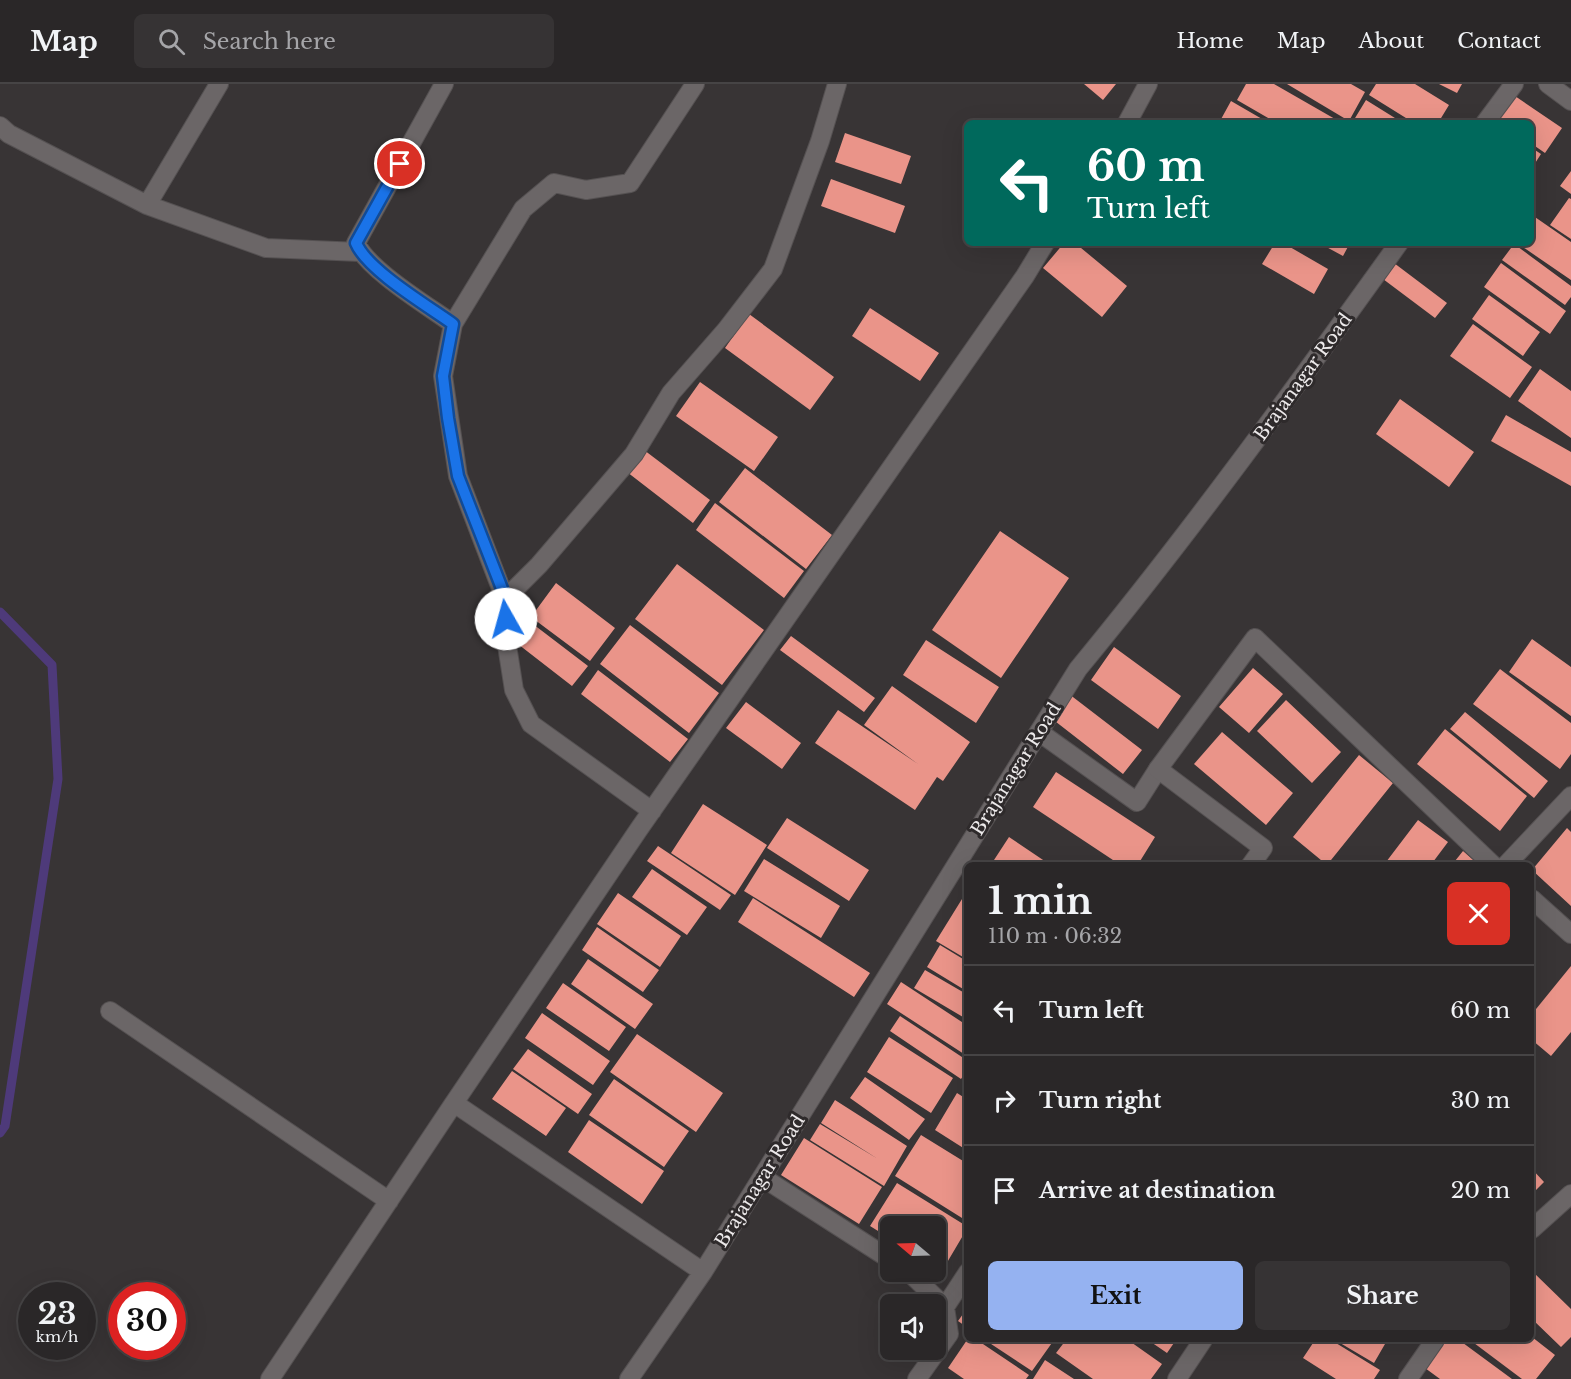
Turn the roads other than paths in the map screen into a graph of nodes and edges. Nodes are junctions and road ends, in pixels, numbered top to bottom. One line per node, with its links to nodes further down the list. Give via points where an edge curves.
1 (219, 84): 12 (street)
2 (444, 84): 15 (street, via 356,243)
3 (695, 84): 16 (street, via 630,183 586,190 554,183 523,209)
4 (837, 84): 17 (street, via 773,269 671,393 634,454)
5 (1148, 84): 9 (street)
6 (1514, 84): 10 (street)
7 (1548, 84): 8 (street)
8 (1571, 101)
9 (1129, 120)
10 (1487, 120)
11 (0, 126): 12 (street)
12 (147, 205): 15 (street, via 266,249)
13 (1043, 246): 21 (street)
14 (1397, 246): 18 (street, Brajanagar Road, via 1268,426 1146,587 1078,669)
15 (360, 252): 16 (street)
16 (453, 324): 17 (street, via 443,376 458,476)
17 (506, 599): 21 (street, via 506,639 514,690 531,724)
18 (1039, 732): 19 (street, via 1137,802); 29 (street, Brajanagar Road)
19 (1158, 769): 22 (street, via 1263,848); 23 (street, via 1255,638)
20 (1571, 796): 24 (street)
21 (652, 811): 28 (street)
22 (1253, 862)
23 (1490, 862)
24 (1509, 862)
25 (1534, 901): 26 (street)
26 (1571, 934)
27 (110, 1011): 31 (street)
28 (454, 1103): 31 (street); 34 (street)
29 (762, 1178): 33 (street); 34 (street, Brajanagar Road)
30 (1571, 1194): 32 (street)
31 (389, 1201): 44 (street)
32 (1534, 1227)
33 (880, 1253)
34 (704, 1272): 45 (street, Brajanagar Road)
35 (964, 1278): 38 (street)
36 (919, 1282): 37 (street)
37 (932, 1294)
38 (946, 1305)
39 (946, 1314): 40 (street)
40 (946, 1338)
41 (1202, 1342): 47 (street)
42 (1434, 1342): 48 (street)
43 (931, 1360): 46 (street)
44 (270, 1379)
45 (629, 1379)
46 (917, 1379)
47 (1178, 1379)
48 (1408, 1379)

